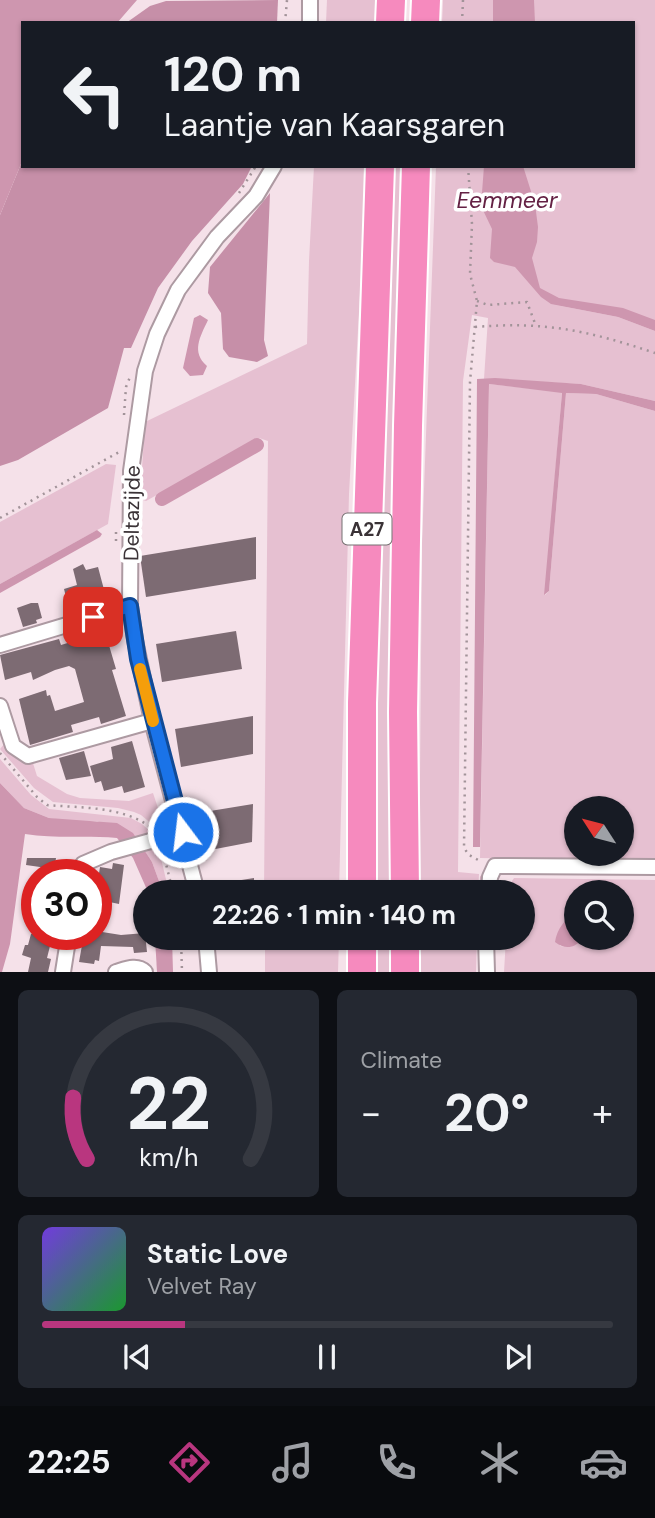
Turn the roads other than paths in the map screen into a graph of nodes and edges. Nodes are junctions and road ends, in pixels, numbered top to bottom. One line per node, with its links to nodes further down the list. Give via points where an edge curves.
1 (310, 0): 4 (street)
2 (391, 0): 5 (highway)
3 (426, 0): 6 (highway)
4 (310, 21)
5 (390, 21)
6 (425, 21)
7 (273, 168): 10 (street, Deltazijde, via 256,196 217,237 178,290 153,346 145,371 131,471)
8 (380, 168): 18 (highway, A27, via 362,703)
9 (416, 168): 19 (highway, A27, via 403,712)
10 (130, 606): 11 (street); 13 (street, Deltazijde)
11 (0, 645)
12 (0, 706): 13 (street, via 13,746 28,756)
13 (152, 721): 14 (street, Deltazijde)
14 (183, 832): 15 (street); 17 (street, Deltazijde)
15 (95, 859)
16 (655, 867): 20 (street, via 495,866)
17 (194, 880)
18 (362, 880)
19 (405, 880)
20 (490, 880)
21 (66, 950): 26 (street)
22 (207, 950): 29 (street)
23 (362, 950): 30 (highway)
24 (405, 950): 31 (highway)
25 (486, 950): 32 (street)
26 (62, 972)
27 (116, 972): 28 (street, via 133,967)
28 (145, 972)
29 (209, 972)
30 (362, 972)
31 (405, 972)
32 (486, 972)

